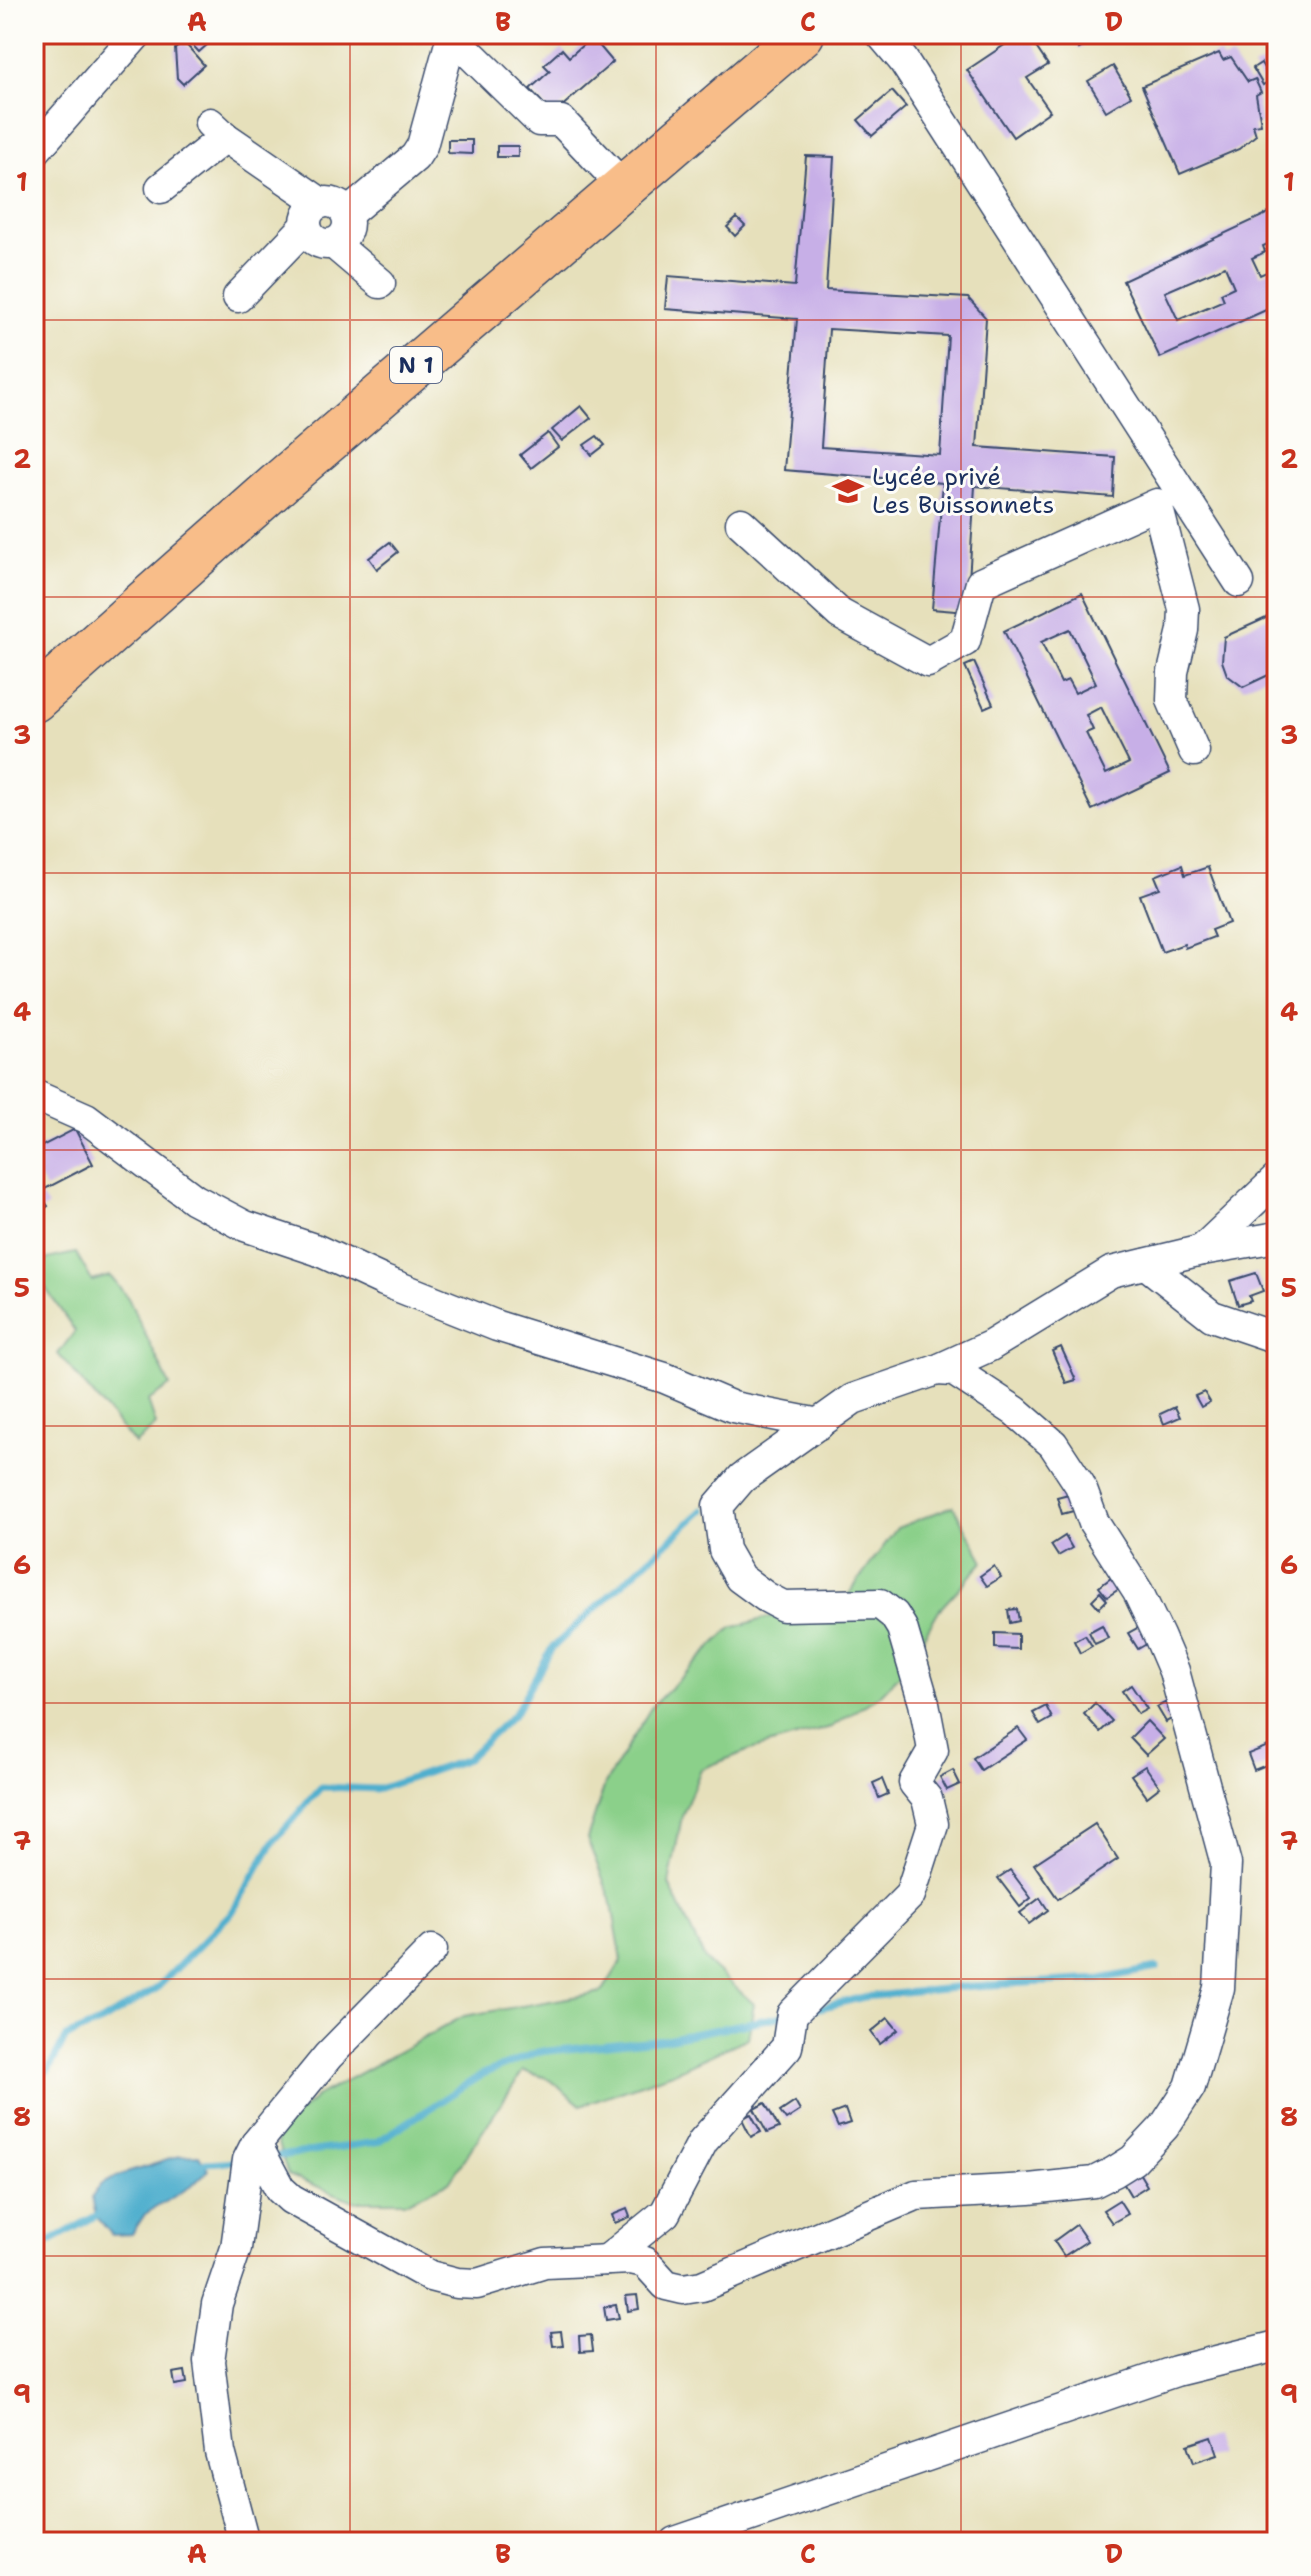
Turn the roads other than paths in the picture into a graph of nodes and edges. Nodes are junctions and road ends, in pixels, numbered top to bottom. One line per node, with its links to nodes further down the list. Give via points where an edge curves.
1 (137, 34): 4 (street)
2 (802, 34): 5 (highway, N 1)
3 (881, 34): 10 (street, via 903,60)
4 (39, 139)
5 (624, 187): 7 (street, via 561,121 539,121 452,36 415,157); 14 (highway, N 1)
6 (161, 188): 7 (street, via 218,130)
7 (324, 215): 8 (street, via 312,239 334,244); 9 (street)
8 (380, 283)
9 (238, 297)
10 (1162, 462): 11 (street); 13 (street)
11 (1157, 504): 12 (street, via 981,583 965,641 928,662 840,614); 15 (street, via 1184,609 1172,700)
12 (741, 523)
13 (1239, 582)
14 (34, 700)
15 (1194, 751)
16 (34, 1095): 23 (street, via 86,1118 194,1199 245,1226 317,1250 497,1326 665,1378 733,1407)
17 (1277, 1179): 19 (street)
18 (1277, 1237): 19 (street)
19 (1202, 1250): 20 (street)
20 (1146, 1264): 21 (street, via 1212,1316); 22 (street, via 1111,1272 990,1346)
21 (1277, 1338)
22 (937, 1370): 23 (street, via 853,1399); 26 (street, via 954,1371 1015,1411 1053,1444 1138,1592 1174,1671 1226,1864 1219,1988 1190,2087 1164,2127 1133,2160 1094,2182 916,2195 702,2286 666,2285 645,2262)
23 (819, 1424): 26 (street, via 742,1478 718,1506 724,1550 740,1578 783,1606 880,1604 894,1615 931,1729 933,1750 914,1783 931,1809 929,1842 910,1895 792,2014 787,2047 703,2141 665,2213)
24 (432, 1950): 25 (street, via 328,2056)
25 (256, 2144): 26 (street, via 291,2199 430,2276 477,2284 545,2263); 28 (street, via 248,2160 236,2248 217,2304 209,2361 220,2452)
26 (607, 2260)
27 (1277, 2346): 29 (street, via 1176,2371)
28 (244, 2542)
29 (675, 2542)

